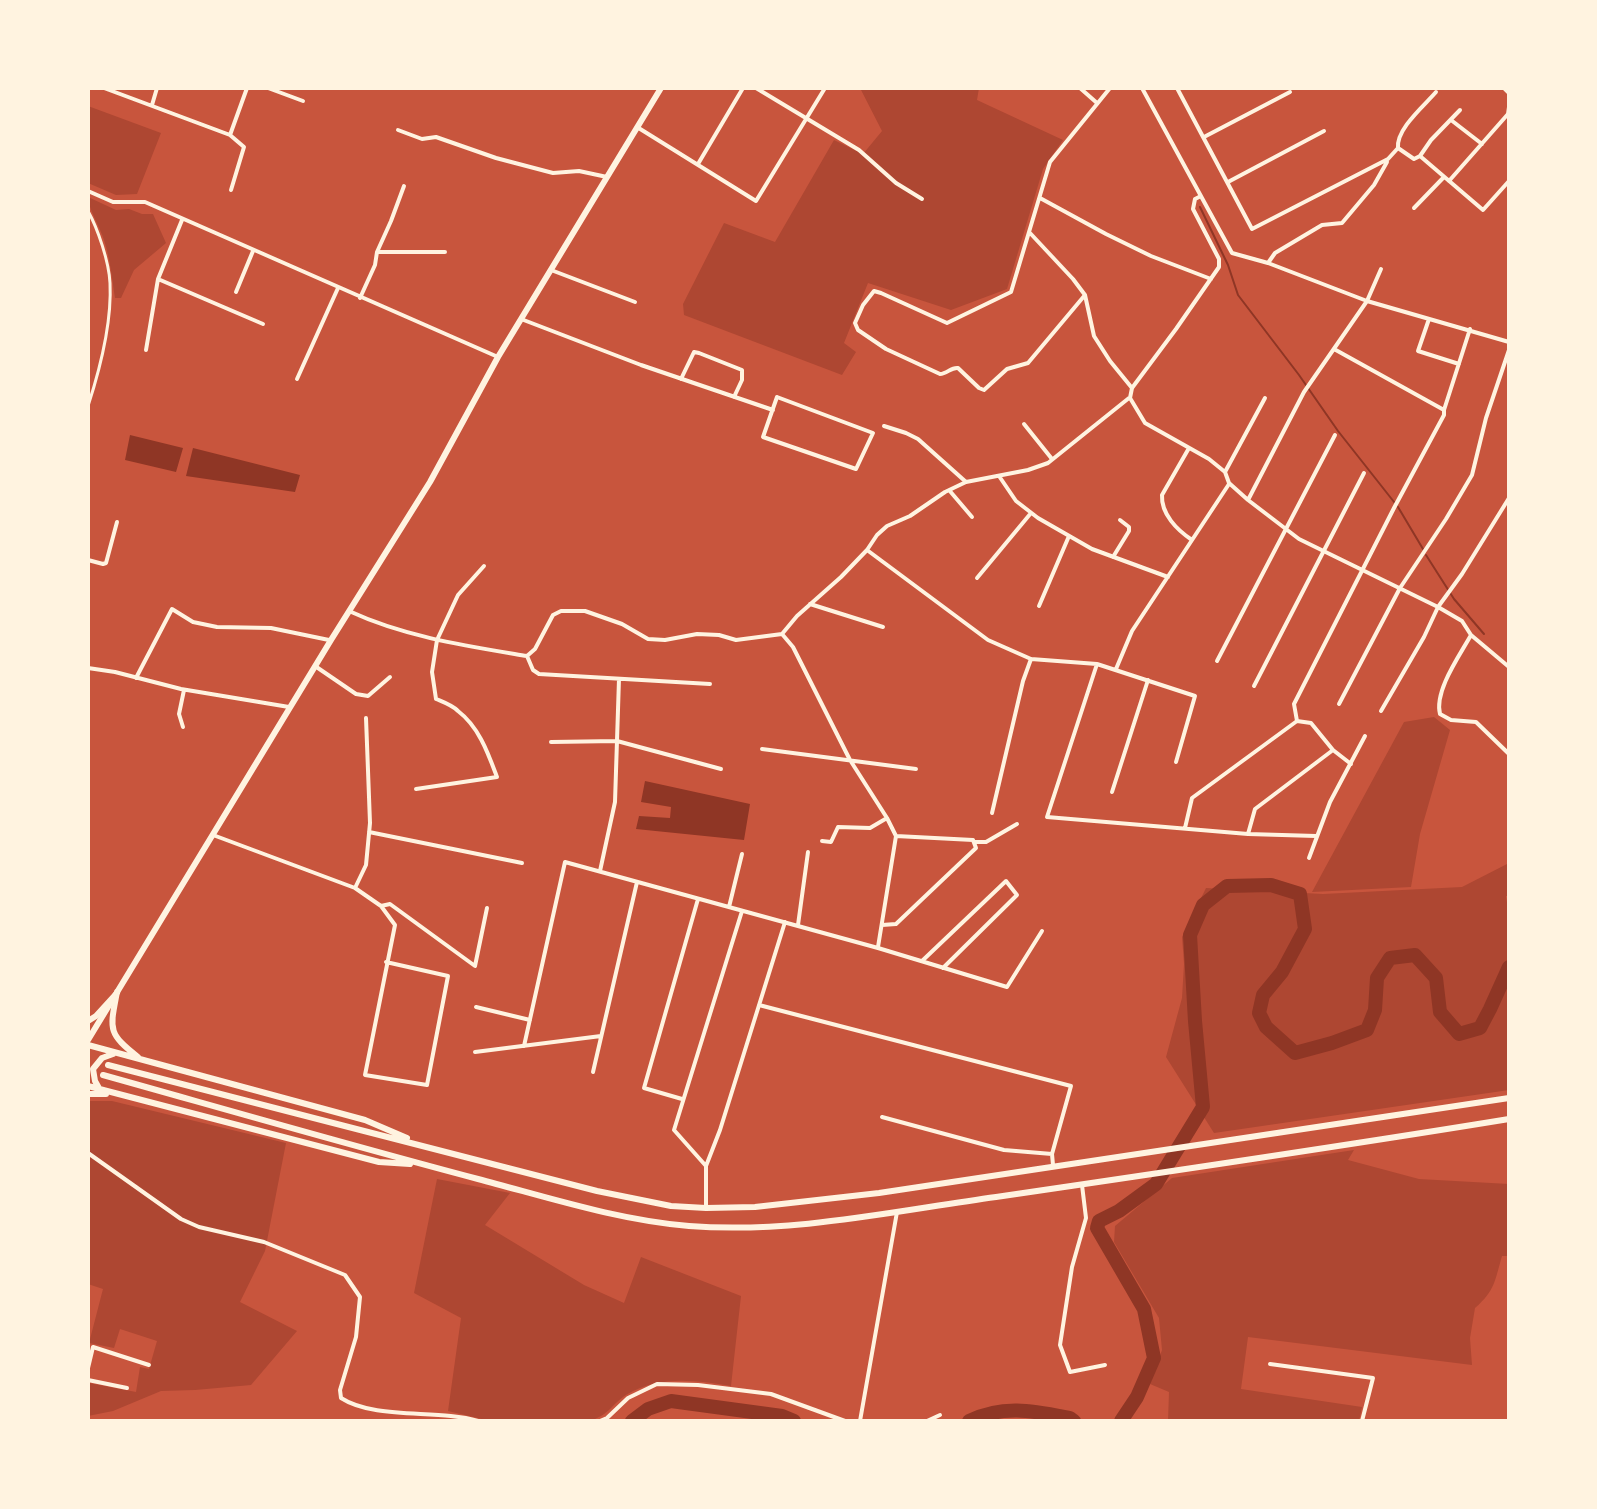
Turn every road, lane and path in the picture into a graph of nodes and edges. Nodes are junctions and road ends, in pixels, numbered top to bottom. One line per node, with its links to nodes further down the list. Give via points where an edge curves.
1 (104, 88): 19 (street)
2 (157, 88): 19 (street)
3 (247, 88): 27 (street)
4 (268, 88): 17 (street)
5 (661, 88): 24 (main road)
6 (743, 88): 33 (street)
7 (756, 88): 22 (street)
8 (825, 88): 22 (street)
9 (1080, 88): 18 (street)
10 (1110, 88): 18 (street)
11 (1142, 88): 41 (street)
12 (1504, 88): 16 (street)
13 (1179, 89): 28 (street)
14 (1290, 92): 28 (street)
15 (1436, 92): 30 (street, via 1403,129)
16 (1509, 93)
17 (303, 101)
18 (1097, 103): 42 (street, via 1050,162)
19 (151, 106): 27 (street)
20 (1509, 107): 29 (street)
21 (1460, 110): 23 (street)
22 (806, 119): 33 (street, via 756,201); 43 (street, via 859,150)
23 (1451, 120): 29 (street); 31 (street)
24 (637, 127): 33 (street); 34 (main road)
25 (398, 130): 34 (street, via 543,171)
26 (1324, 131): 37 (street)
27 (230, 135): 39 (street, via 244,147)
28 (1203, 137): 37 (street)
29 (1482, 144): 35 (street)
30 (1398, 148): 31 (street, via 1414,159); 32 (street)
31 (1420, 156): 35 (street)
32 (1388, 159): 37 (street, via 1252,229); 51 (street, via 1342,223 1322,225 1275,253)
33 (698, 164)
34 (607, 177): 53 (main road)
35 (1447, 179): 36 (street, via 1483,210); 44 (street)
36 (1509, 181)
37 (1228, 182)
38 (404, 186): 49 (street)
39 (231, 190)
40 (88, 191): 46 (street, via 113,202 145,202)
41 (1201, 196): 51 (street, via 1232,253); 55 (street, via 1193,209 1219,259)
42 (1040, 198): 47 (street); 55 (street, via 1151,256)
43 (922, 199)
44 (1414, 208)
45 (88, 211): 78 (street, via 110,280 100,364)
46 (182, 220): 48 (street); 54 (street)
47 (1030, 233): 58 (street); 58 (street, via 1011,292 947,323 876,290 855,326 886,349 933,372 958,368 984,390 1007,369 1028,363)
48 (253, 251): 56 (street); 57 (street)
49 (377, 252): 50 (street); 59 (street)
50 (445, 252)
51 (1268, 263): 60 (street)
52 (1381, 269): 60 (street)
53 (551, 270): 61 (street); 62 (main road)
54 (158, 279): 64 (street); 68 (street)
55 (1212, 279): 74 (street)
56 (338, 288): 59 (street); 72 (street)
57 (236, 292)
58 (1085, 295): 74 (street, via 1094,336)
59 (360, 298): 70 (street)
60 (1367, 301): 63 (street); 67 (street)
61 (635, 302)
62 (521, 319): 70 (main road); 73 (street)
63 (1429, 319): 65 (street); 71 (street, via 1418,351)
64 (263, 324)
65 (1470, 329): 66 (street); 71 (street)
66 (1509, 342)
67 (1333, 348): 80 (street); 93 (street)
68 (146, 350)
69 (1509, 350): 109 (street, via 1472,475)
70 (498, 357): 113 (main road, via 430,482)
71 (1459, 364): 80 (street)
72 (297, 379)
73 (681, 379): 75 (street); 75 (street, via 691,355 699,353 742,370)
74 (1132, 388): 76 (street)
75 (734, 397): 79 (street)
76 (1130, 398): 84 (street, via 1145,423); 85 (street)
77 (1265, 398): 86 (street)
78 (88, 406)
79 (773, 410): 79 (street, via 763,437 856,469 873,433 777,397)
80 (1444, 410): 106 (street)
81 (1024, 424): 85 (street)
82 (884, 426): 89 (street, via 918,439)
83 (1335, 435): 98 (street)
84 (1189, 448): 86 (street); 100 (street, via 1161,501 1178,531)
85 (1052, 459): 88 (street)
86 (1225, 472): 90 (street)
87 (1364, 473): 102 (street)
88 (998, 475): 89 (street); 94 (street)
89 (966, 482): 91 (street)
90 (1229, 483): 93 (street); 100 (street)
91 (949, 490): 95 (street); 101 (street, via 887,526)
92 (1509, 498): 112 (street)
93 (1248, 500): 98 (street)
94 (1031, 513): 99 (street); 108 (street)
95 (972, 517)
96 (1120, 520): 103 (street, via 1129,531)
97 (117, 522): 104 (street, via 106,563)
98 (1285, 528): 102 (street); 121 (street)
99 (1069, 536): 103 (street); 111 (street)
100 (1192, 540): 107 (street)
101 (867, 550): 110 (street); 120 (street, via 988,640)
102 (1323, 551): 106 (street); 132 (street)
103 (1113, 557): 107 (street)
104 (88, 560)
105 (484, 566): 118 (street, via 458,595)
106 (1362, 570): 109 (street); 138 (street, via 1294,704)
107 (1168, 577): 126 (street, via 1132,631)
108 (977, 578)
109 (1400, 588): 112 (street); 134 (street)
110 (810, 604): 114 (street); 115 (street)
111 (1039, 606)
112 (1438, 607): 116 (street, via 1462,621); 136 (street)
113 (349, 611): 117 (main road); 118 (street)
114 (883, 627)
115 (782, 634): 119 (street, via 736,640 697,634 648,639 585,611 561,611); 146 (street)
116 (1471, 635): 124 (street); 145 (street, via 1441,692 1440,714 1476,722)
117 (331, 640): 123 (main road); 128 (street, via 271,628 217,627 193,622 172,609)
118 (437, 640): 119 (street); 151 (street, via 432,672 436,699 457,709 473,726 497,777)
119 (527, 656): 129 (street, via 539,674)
120 (1031, 659): 122 (street); 153 (street)
121 (1217, 661)
122 (1097, 664): 126 (street); 156 (street, via 1047,817)
123 (315, 666): 127 (street, via 356,694 368,696); 135 (main road)
124 (1509, 667)
125 (88, 668): 128 (street)
126 (1116, 669): 130 (street)
127 (390, 677)
128 (136, 678): 133 (street)
129 (619, 679): 131 (street); 141 (street)
130 (1148, 679): 147 (street, via 1195,696); 152 (street)
131 (710, 684)
132 (1254, 686)
133 (184, 690): 135 (street); 139 (street, via 179,714)
134 (1339, 704)
135 (290, 707): 159 (main road)
136 (1381, 711)
137 (366, 718): 157 (street)
138 (1297, 721): 144 (street, via 1311,723); 156 (street, via 1192,798)
139 (183, 727)
140 (1365, 736): 148 (street)
141 (617, 741): 142 (street); 149 (street); 168 (street, via 615,802)
142 (551, 742)
143 (762, 749): 146 (street)
144 (1333, 750): 148 (street); 158 (street, via 1255,809)
145 (1509, 754)
146 (850, 760): 150 (street); 154 (street)
147 (1176, 762)
148 (1351, 764): 161 (street)
149 (721, 769)
150 (916, 769)
151 (416, 789)
152 (1112, 792)
153 (992, 813)
154 (887, 818): 160 (street); 162 (street, via 870,828 838,827 831,842)
155 (1017, 824): 163 (street, via 986,842)
156 (1185, 828): 158 (street)
157 (369, 832): 167 (street); 170 (street, via 366,865)
158 (1248, 834): 161 (street)
159 (213, 835): 170 (street); 184 (main road)
160 (896, 836): 163 (street); 177 (street)
161 (1316, 836): 166 (street)
162 (822, 841)
163 (974, 842): 177 (street, via 976,848 896,924)
164 (808, 852): 178 (street)
165 (742, 854): 173 (street)
166 (1309, 858)
167 (522, 863)
168 (600, 871): 169 (street); 187 (street, via 565,862)
169 (637, 882): 171 (street); 189 (street)
170 (355, 888): 172 (street)
171 (698, 899): 173 (street); 203 (street, via 644,1088)
172 (381, 906): 174 (street, via 390,904 475,966); 182 (street, via 395,925)
173 (729, 907): 175 (street)
174 (487, 908)
175 (742, 911): 176 (street); 203 (street)
176 (785, 922): 178 (street); 185 (street)
177 (882, 925): 180 (street)
178 (798, 926): 180 (street)
179 (1042, 931): 183 (street, via 1007,987)
180 (878, 948): 181 (street)
181 (921, 961): 183 (street); 183 (street, via 1006,881 1017,895)
182 (386, 962): 182 (street, via 365,1075 427,1085 448,976)
183 (943, 968)
184 (117, 992): 188 (main road); 190 (main road); 194 (main road, via 111,1025 118,1041)
185 (759, 1005): 208 (street, via 1071,1086); 211 (street)
186 (476, 1007): 187 (street)
187 (530, 1020): 191 (street)
188 (88, 1021)
189 (601, 1036): 191 (street); 196 (street)
190 (88, 1042): 193 (main road)
191 (524, 1046): 192 (street)
192 (475, 1052)
193 (115, 1054): 194 (main road); 199 (main road, via 102,1058 93,1069)
194 (140, 1059): 206 (main road, via 365,1120)
195 (108, 1065): 206 (main road)
196 (593, 1072)
197 (103, 1075): 209 (main road)
198 (88, 1086): 199 (main road)
199 (100, 1090): 200 (main road)
200 (121, 1093): 201 (main road); 209 (main road, via 379,1162)
201 (88, 1094)
202 (1509, 1098): 210 (main road)
203 (683, 1100): 211 (street, via 674,1130)
204 (882, 1117): 208 (street, via 1004,1150)
205 (1509, 1119): 212 (main road)
206 (426, 1146): 213 (main road, via 597,1191)
207 (88, 1153): 222 (street, via 181,1219 264,1242 345,1275 360,1297 341,1398 381,1410)
208 (1052, 1154): 210 (street)
209 (422, 1164): 214 (main road, via 583,1207 687,1226 781,1227)
210 (1053, 1165): 213 (main road, via 879,1193)
211 (706, 1166): 213 (street)
212 (1082, 1185): 214 (main road); 217 (street, via 1086,1218 1060,1345 1070,1372)
213 (706, 1208)
214 (897, 1212): 225 (street)
215 (1270, 1364): 227 (street, via 1373,1378)
216 (149, 1365): 218 (street, via 93,1347)
217 (1105, 1365)
218 (88, 1368)
219 (88, 1380): 220 (street)
220 (127, 1388)
221 (940, 1415): 226 (street)
222 (478, 1421)
223 (600, 1421): 224 (street, via 628,1398 657,1384 771,1394)
224 (845, 1421)
225 (860, 1421)
226 (927, 1421)
227 (1362, 1421)

